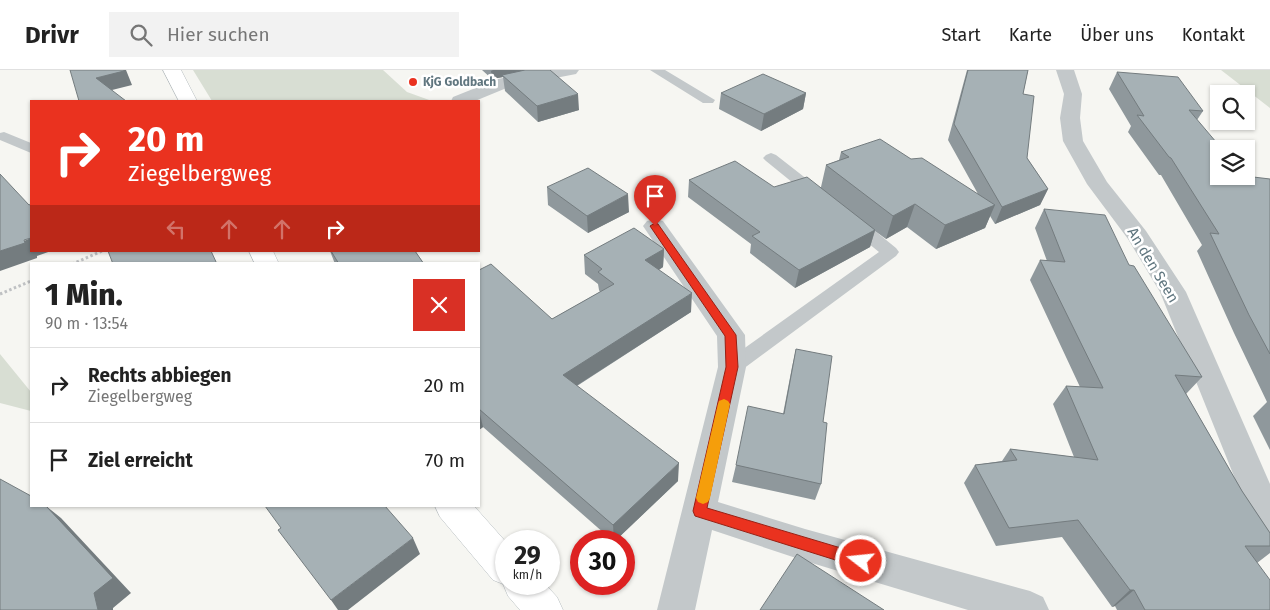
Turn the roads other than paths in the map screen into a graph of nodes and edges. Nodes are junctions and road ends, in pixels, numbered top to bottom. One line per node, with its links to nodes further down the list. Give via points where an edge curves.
1 (172, 70): 5 (street)
2 (570, 70): 6 (street, via 504,83)
3 (656, 70): 7 (lane)
4 (1065, 70): 15 (street, An den Seen, via 1072,94 1070,118 1073,141 1098,184 1138,236 1173,292)
5 (187, 100)
6 (462, 100)
7 (708, 100)
8 (4, 136): 9 (lane)
9 (30, 149)
10 (771, 158): 12 (lane, via 890,252)
11 (655, 226): 12 (street, via 730,335)
12 (732, 367): 14 (street)
13 (453, 507): 16 (street)
14 (700, 511): 17 (street); 18 (street)
15 (1270, 519)
16 (495, 555)
17 (676, 610)
18 (1030, 610)

